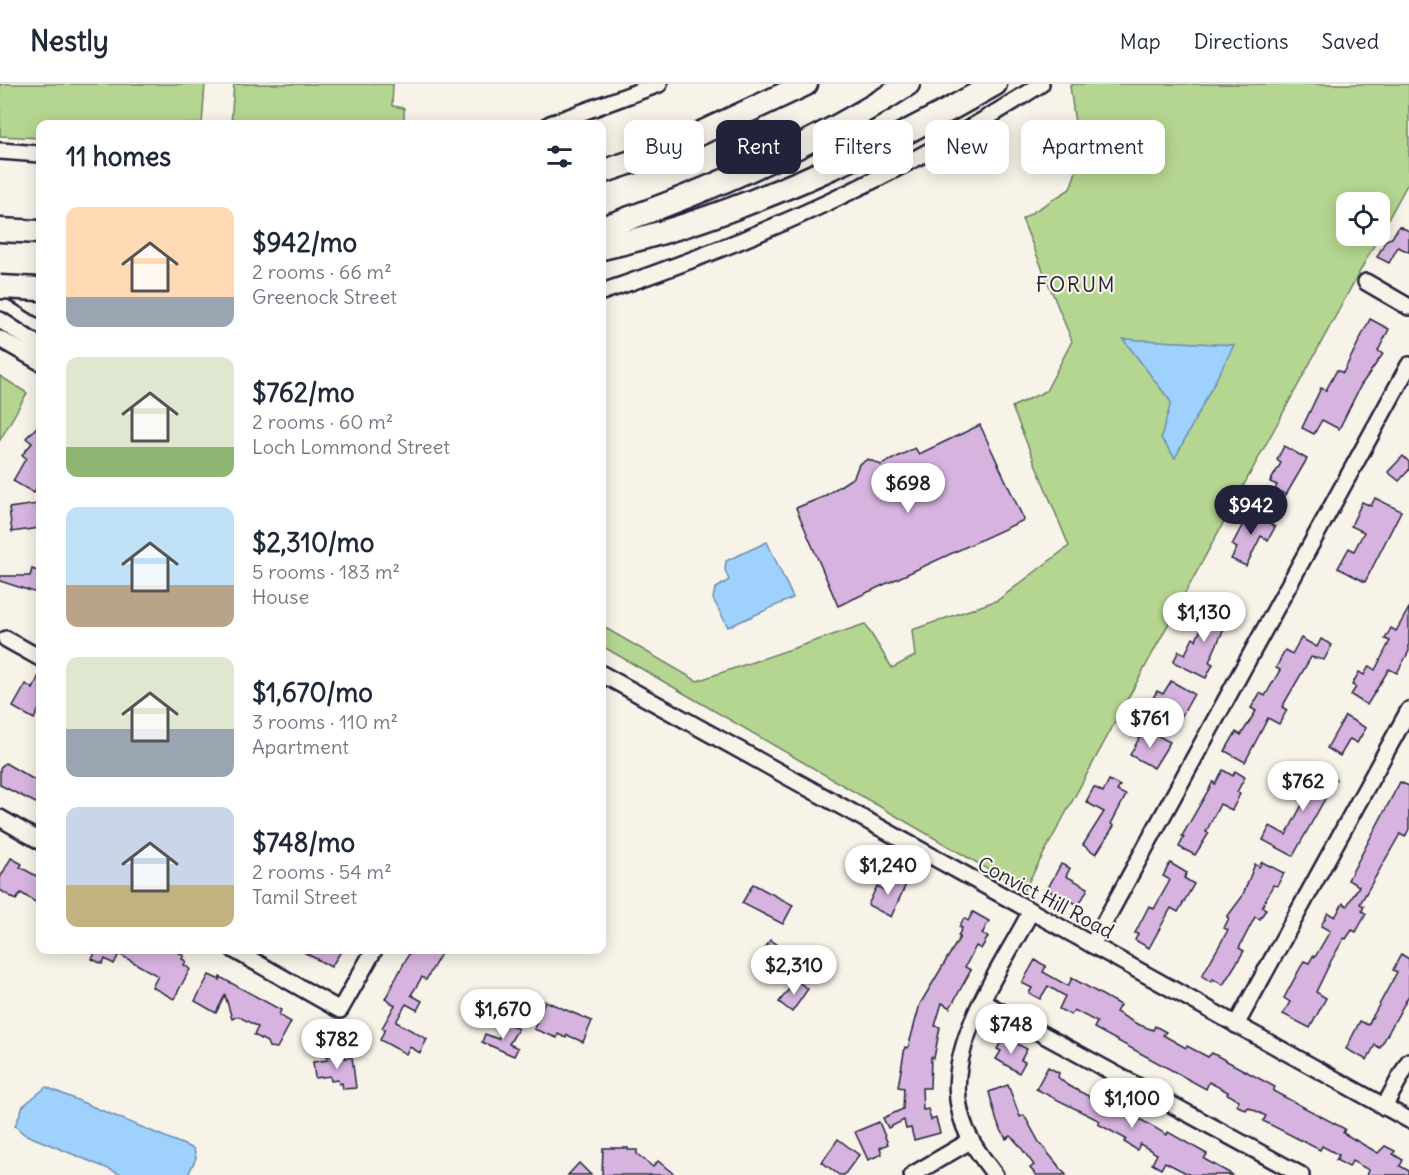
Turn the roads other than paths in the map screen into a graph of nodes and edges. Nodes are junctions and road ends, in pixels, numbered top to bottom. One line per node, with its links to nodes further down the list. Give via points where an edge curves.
1 (658, 84): 8 (street)
2 (782, 84): 7 (highway)
3 (806, 84): 7 (highway)
4 (908, 84): 12 (highway, via 850,120 758,166)
5 (995, 84): 15 (highway, via 808,177 706,216)
6 (1041, 84): 19 (street, via 946,143 823,206 688,263)
7 (744, 114): 11 (highway, via 658,153)
8 (561, 120)
9 (0, 152): 10 (street)
10 (36, 154)
11 (606, 171)
12 (606, 227)
13 (2, 230): 14 (highway)
14 (36, 232)
15 (606, 247)
16 (1366, 282): 21 (street)
17 (0, 285): 18 (highway, bridge); 20 (street)
18 (36, 289)
19 (606, 290)
20 (36, 307)
21 (1409, 307)
22 (0, 320): 24 (street)
23 (0, 339): 25 (street)
24 (36, 343)
25 (36, 360)
26 (1409, 365): 34 (street)
27 (6, 639): 28 (street)
28 (36, 656)
29 (606, 676): 33 (street, Convict Hill Road)
30 (1409, 710): 38 (street)
31 (0, 818): 32 (street)
32 (36, 839)
33 (1030, 913): 34 (street, Convict Hill Road); 37 (street)
34 (1092, 945): 38 (street, Convict Hill Road)
35 (241, 954): 36 (street, via 340,1010)
36 (372, 954)
37 (983, 1002): 42 (street, via 963,1043 957,1074 959,1111); 45 (street)
38 (1236, 1025): 40 (street, Convict Hill Road)
39 (1409, 1060): 40 (street)
40 (1384, 1107): 41 (street, Convict Hill Road)
41 (1409, 1120)
42 (970, 1141): 43 (street); 44 (street)
43 (912, 1175)
44 (995, 1175)
45 (1301, 1175)

